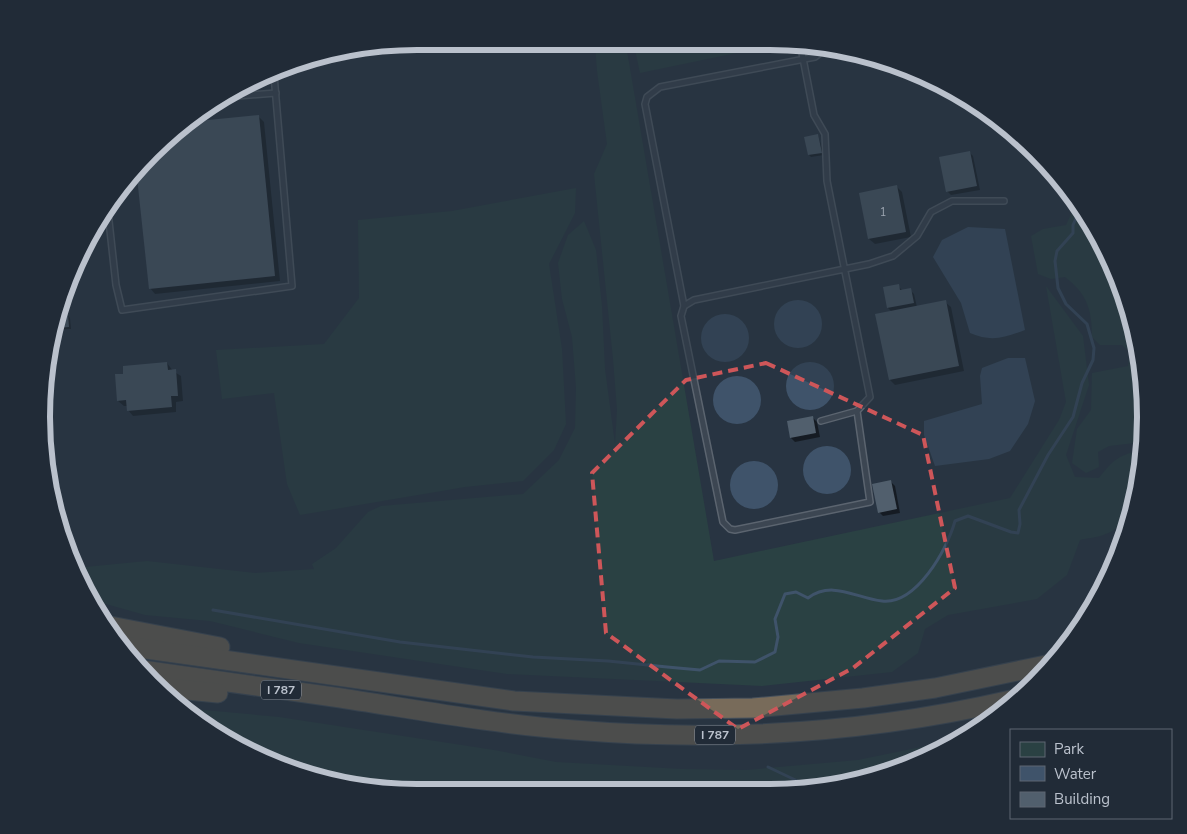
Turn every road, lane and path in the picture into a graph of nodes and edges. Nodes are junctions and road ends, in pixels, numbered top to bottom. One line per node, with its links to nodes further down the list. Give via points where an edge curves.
1 (802, 52): 3 (lane)
2 (819, 53): 3 (lane)
3 (803, 59): 9 (lane, via 814,115 825,134 827,181); 10 (lane, via 660,87 647,97 645,104)
4 (274, 79): 5 (lane)
5 (276, 93): 6 (lane); 8 (lane, via 292,286 122,310)
6 (239, 96)
7 (1004, 201): 9 (lane, via 952,201 932,212 917,236 893,256)
8 (109, 218)
9 (843, 268): 10 (lane, via 694,300); 11 (lane, via 870,397)
10 (684, 306): 11 (lane, via 681,316 706,440 723,522 730,529 870,502)
11 (857, 411): 12 (lane)
12 (821, 421)
13 (117, 627): 19 (highway, via 219,647)
14 (131, 647): 19 (highway, I 787, via 504,700)
15 (1039, 666): 19 (highway, I 787, via 935,688 808,704 677,709)
16 (152, 671): 20 (highway, I 787)
17 (170, 689): 20 (highway, via 327,707)
18 (1001, 702): 20 (highway, I 787, via 881,723 725,735 573,730)
19 (568, 703)
20 (419, 711)

